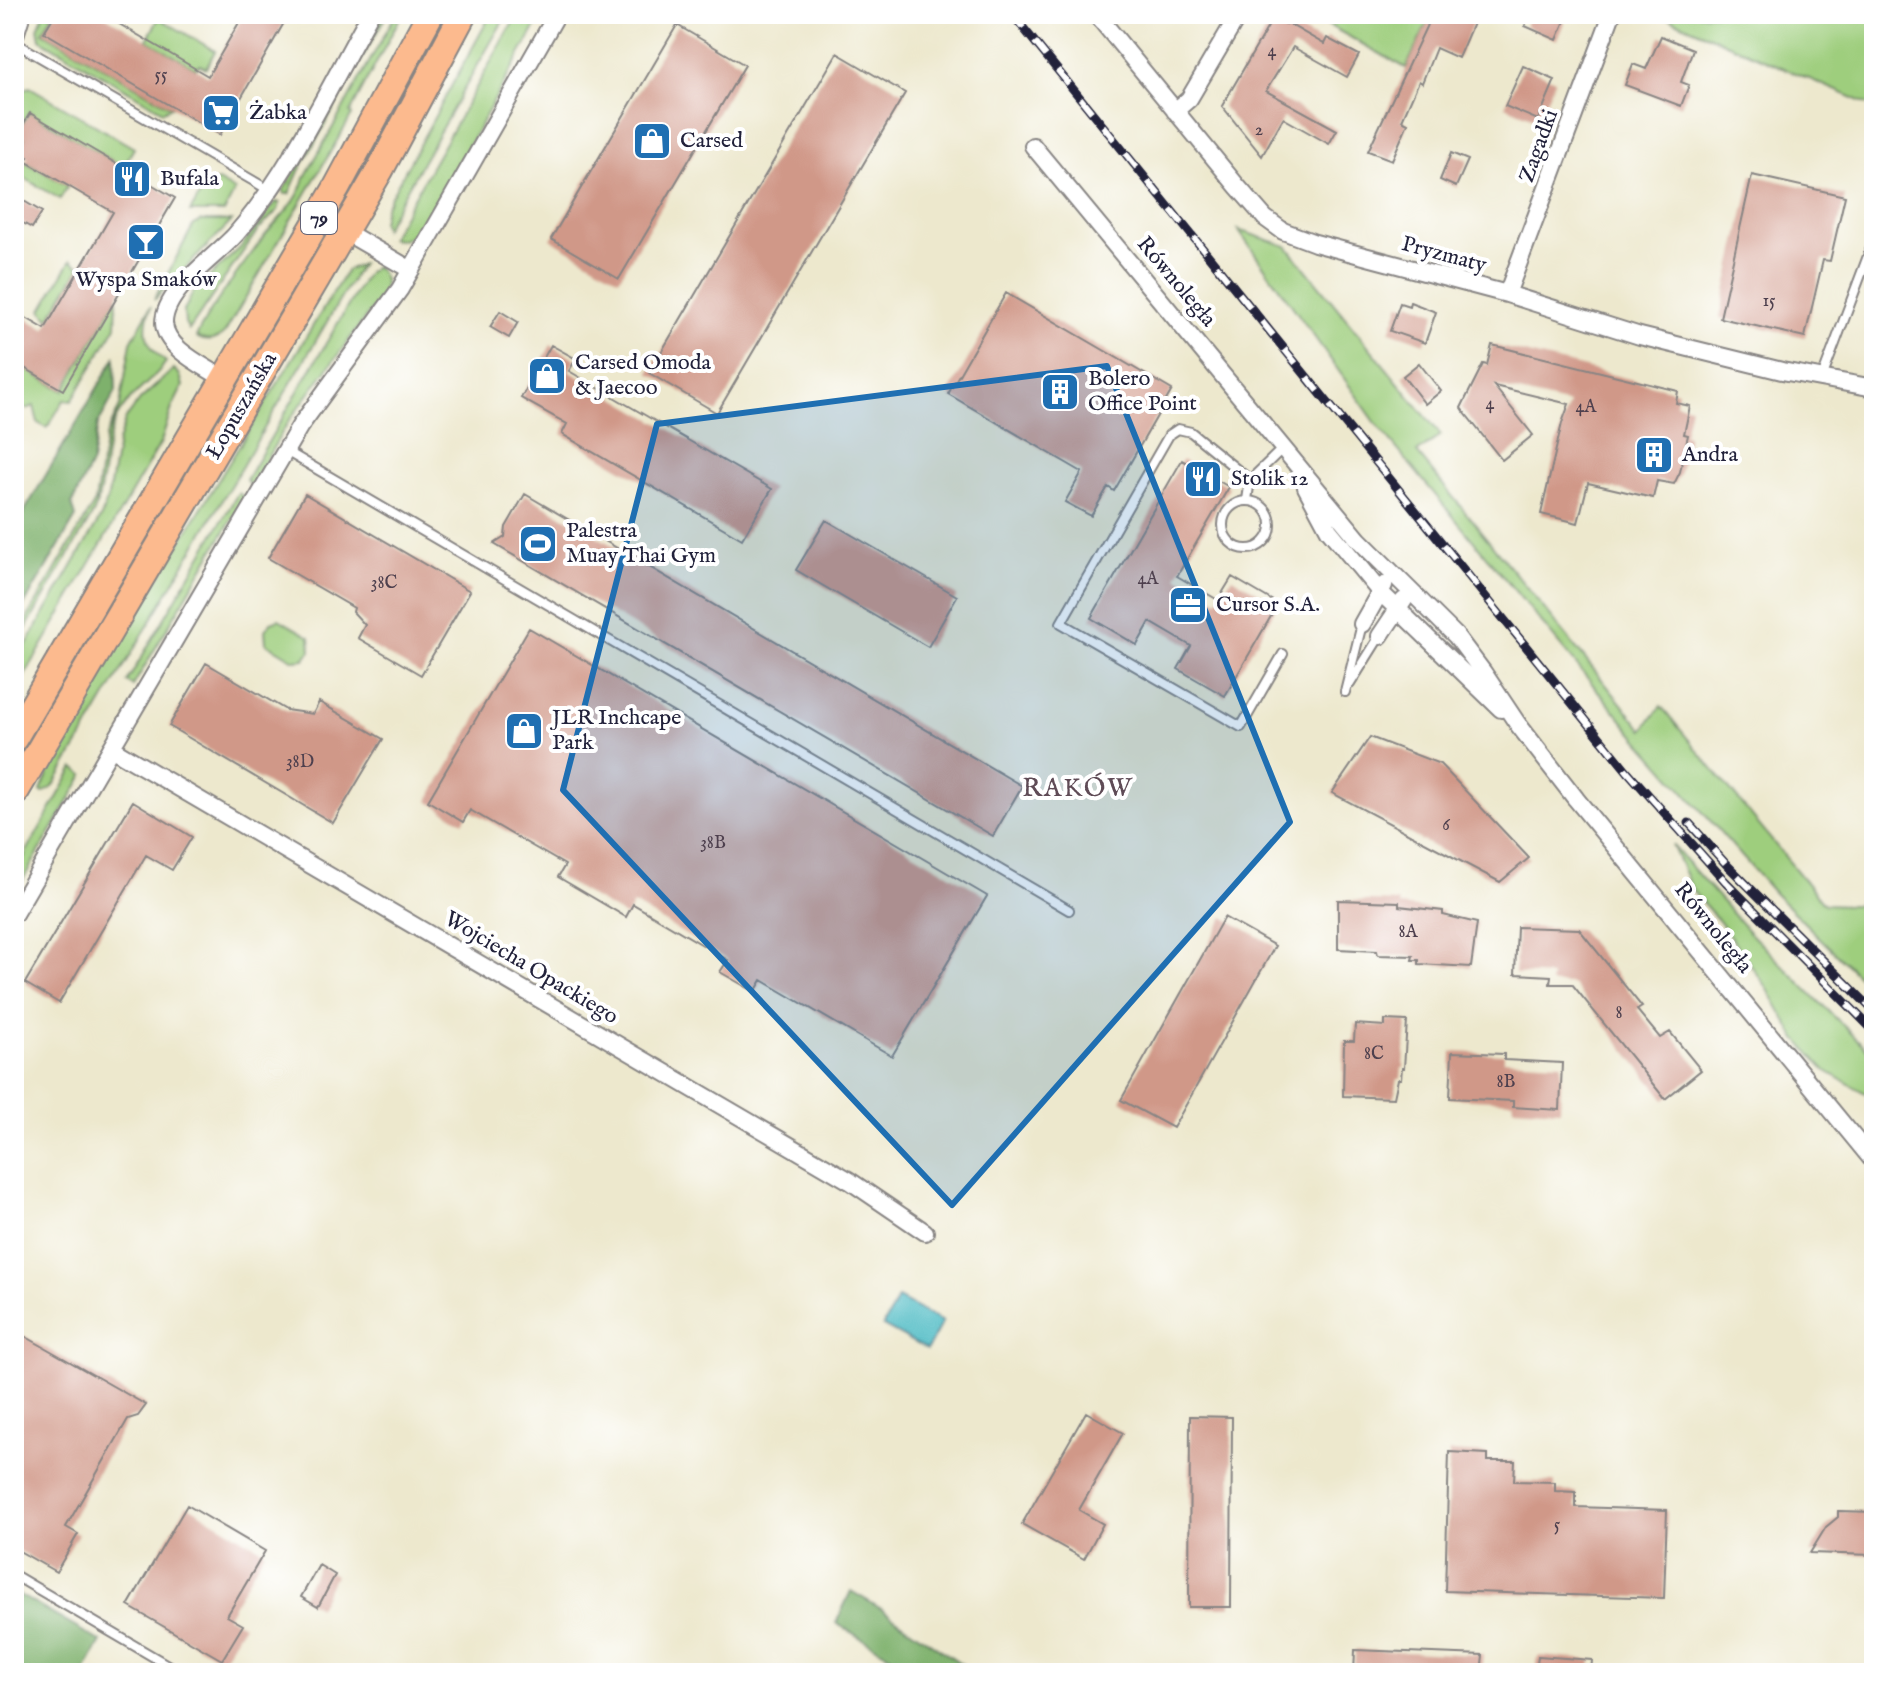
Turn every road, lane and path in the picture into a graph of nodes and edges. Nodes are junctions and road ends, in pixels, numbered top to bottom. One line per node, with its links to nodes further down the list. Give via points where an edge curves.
1 (26, 14): 9 (lane)
2 (370, 14): 12 (street)
3 (430, 14): 17 (main road, Łopuszańska / 79, via 336,189)
4 (463, 14): 13 (main road, Łopuszańska / 79)
5 (557, 14): 15 (street)
6 (1096, 14): 10 (street, Pryzmaty)
7 (1239, 14): 10 (street, via 1189,99)
8 (1612, 14): 16 (street, Zagadki)
9 (15, 46): 12 (lane)
10 (1175, 111): 16 (street, Pryzmaty, via 1265,218 1283,231)
11 (1033, 146): 20 (street, Równoległa)
12 (270, 190): 17 (street, via 233,238 176,293 165,315 172,343)
13 (344, 231): 15 (street); 34 (main road, Łopuszańska / 79)
14 (1874, 240): 18 (lane)
15 (411, 270): 21 (street)
16 (1507, 294): 18 (street, Pryzmaty, via 1640,336)
17 (224, 379): 32 (main road, Łopuszańska / 79)
18 (1821, 379): 19 (street, Pryzmaty)
19 (1874, 388)
20 (1284, 448): 22 (lane); 24 (street, Równoległa); 26 (street, Równoległa, via 1329,530)
21 (286, 451): 33 (street); 35 (lane)
22 (1250, 480): 23 (lane); 30 (lane, via 1191,432 1178,429 1169,435 1061,623 1241,727)
23 (1247, 500): 23 (lane, via 1262,506 1271,519 1265,542 1251,549 1230,542 1223,528 1232,506)
24 (1391, 574): 25 (street, Równoległa); 26 (street)
25 (1409, 591): 27 (street); 31 (street, Równoległa, via 1456,636)
26 (1380, 592): 27 (street, Równoległa); 28 (street)
27 (1399, 608): 29 (street); 31 (street, Równoległa)
28 (1362, 624): 29 (lane, via 1345,692)
29 (1380, 636)
30 (1283, 654)
31 (1517, 723): 37 (street, Równoległa)
32 (14, 738)
33 (111, 748): 36 (street); 38 (street, Wojciecha Opackiego, via 850,1181)
34 (14, 794)
35 (1069, 910)
36 (14, 914)
37 (1874, 1162)
38 (925, 1232)
39 (14, 1575): 40 (lane)
40 (181, 1673)

